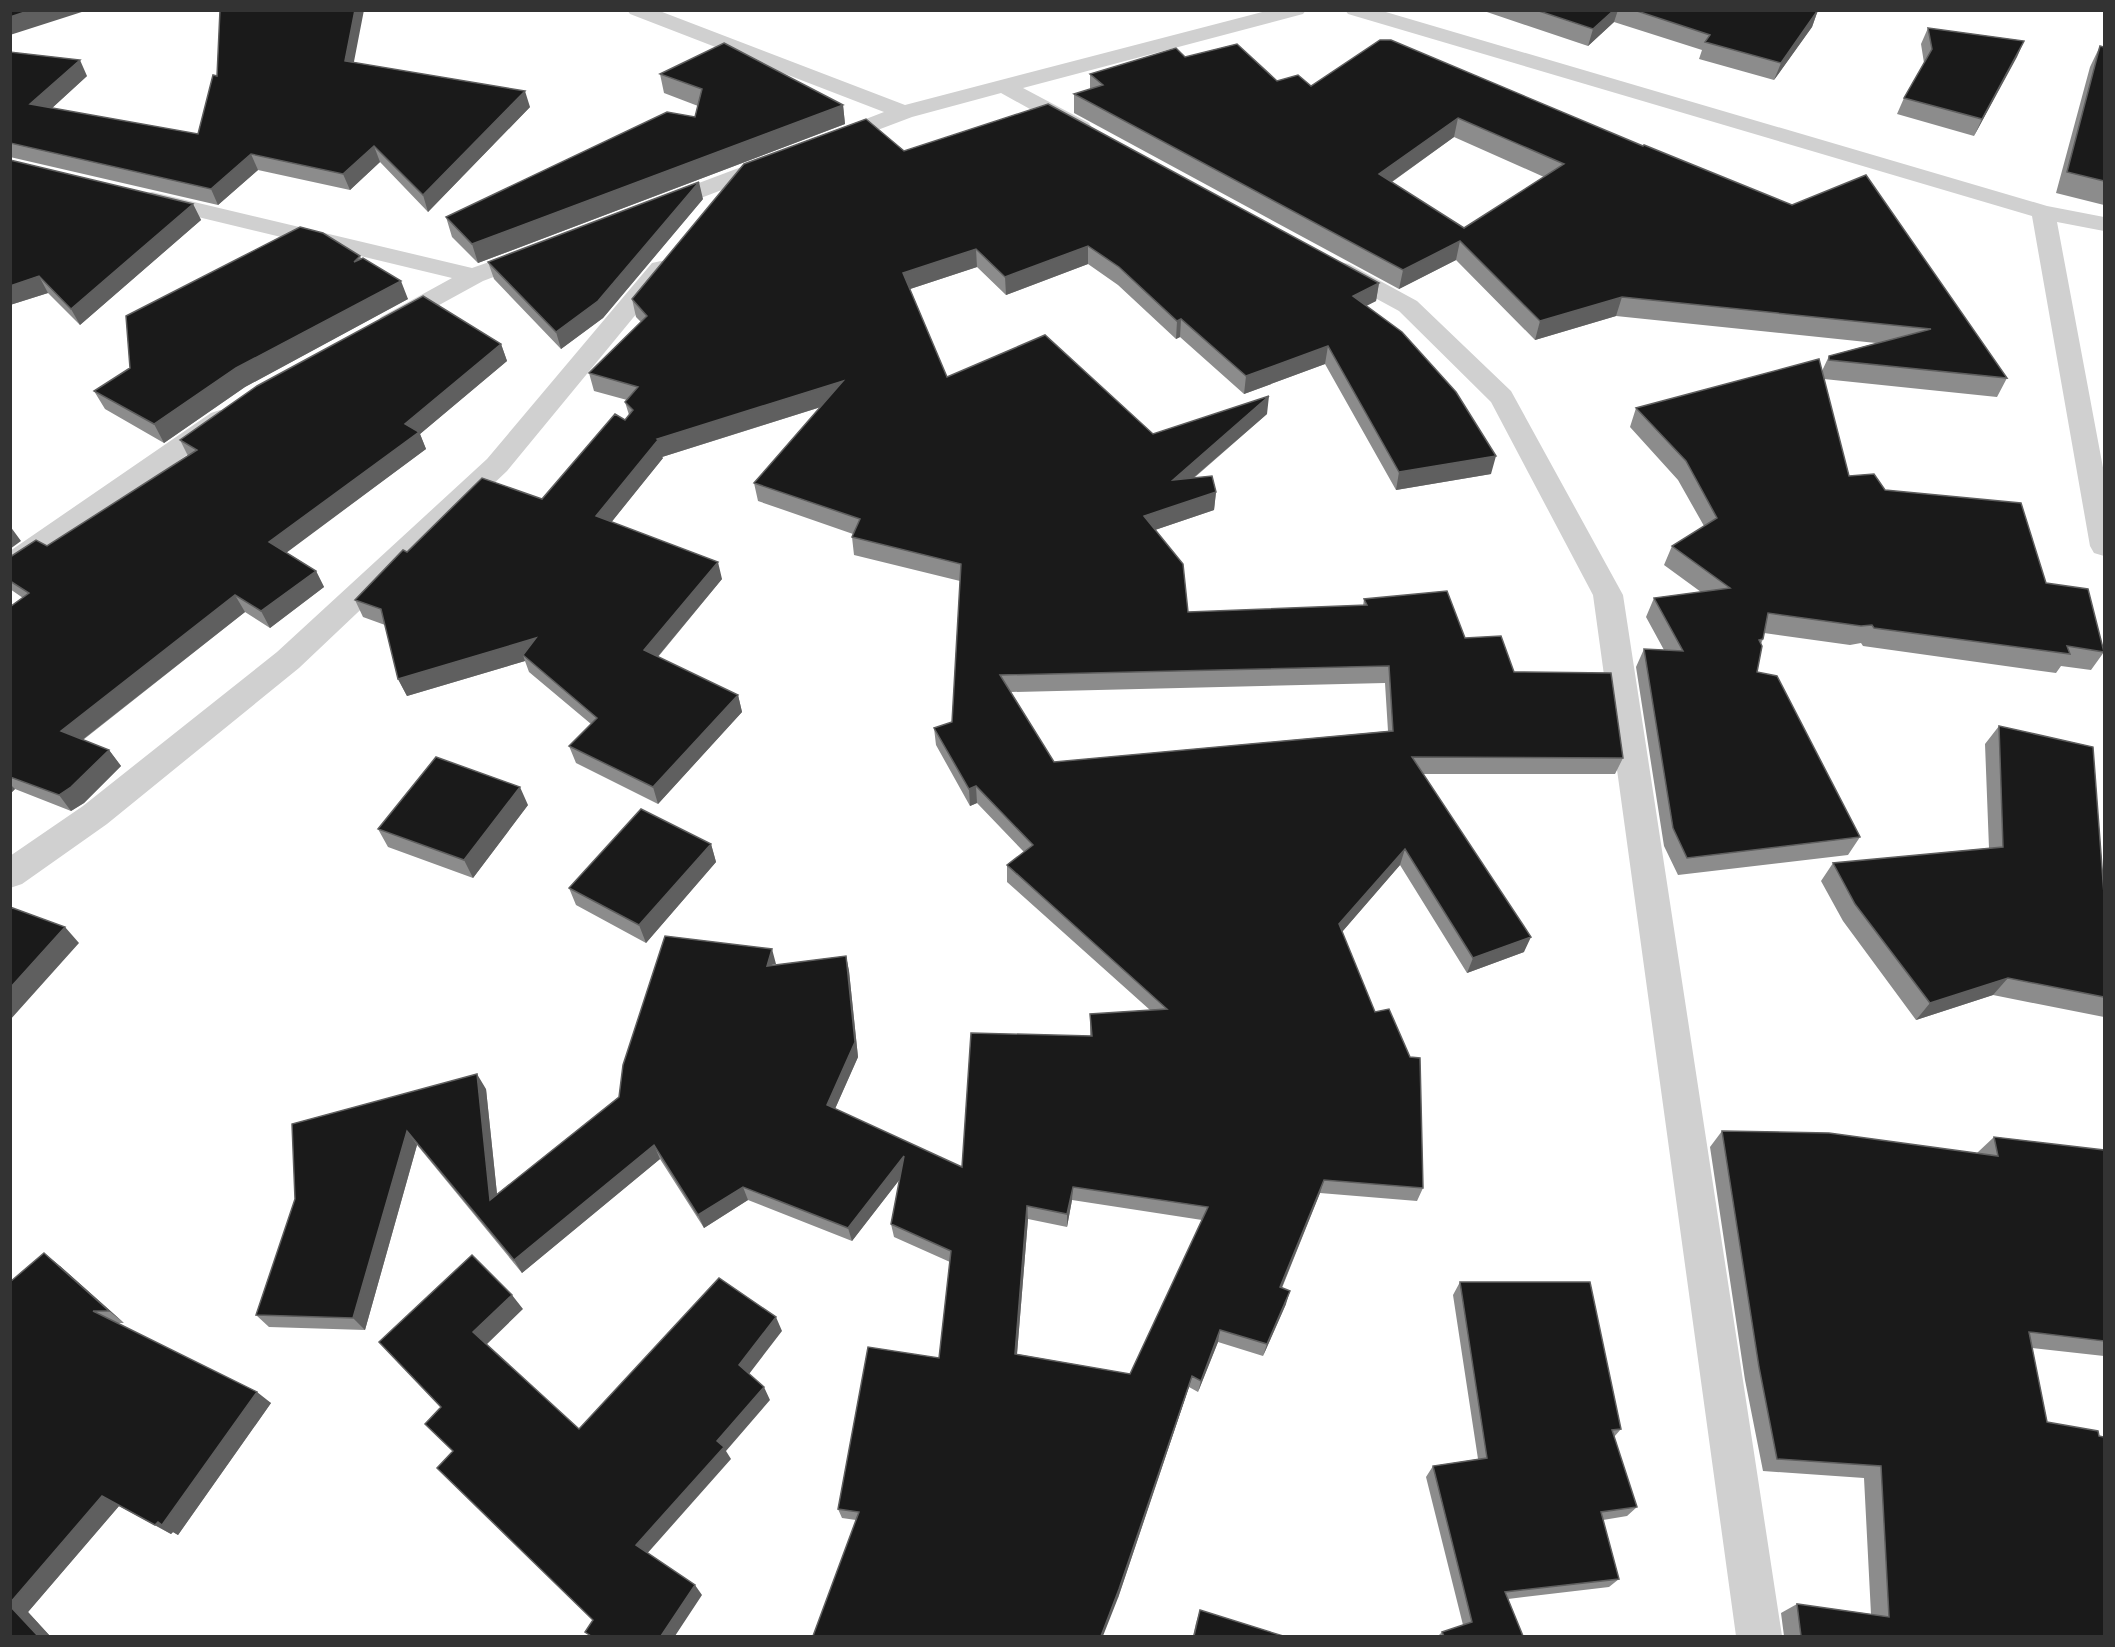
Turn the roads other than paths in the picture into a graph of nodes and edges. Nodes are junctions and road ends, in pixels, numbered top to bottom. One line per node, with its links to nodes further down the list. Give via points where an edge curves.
1 (637, 10): 5 (street)
2 (1296, 10): 4 (street)
3 (1355, 10): 9 (street)
4 (1004, 86): 5 (street); 6 (street)
5 (904, 112): 7 (street)
6 (1107, 143)
7 (737, 176): 10 (street); 11 (street)
8 (126, 193): 16 (street)
9 (2043, 212): 12 (street); 19 (street)
10 (638, 214)
11 (699, 221)
12 (2104, 224)
13 (550, 247): 16 (street)
14 (677, 248): 21 (street, via 496,465 288,660 95,815)
15 (1315, 255): 22 (street, via 1408,306 1502,397 1608,595)
16 (474, 276): 17 (street)
17 (369, 333)
18 (235, 408): 20 (street)
19 (2104, 546)
20 (10, 566)
21 (10, 873)
22 (1759, 1636)

